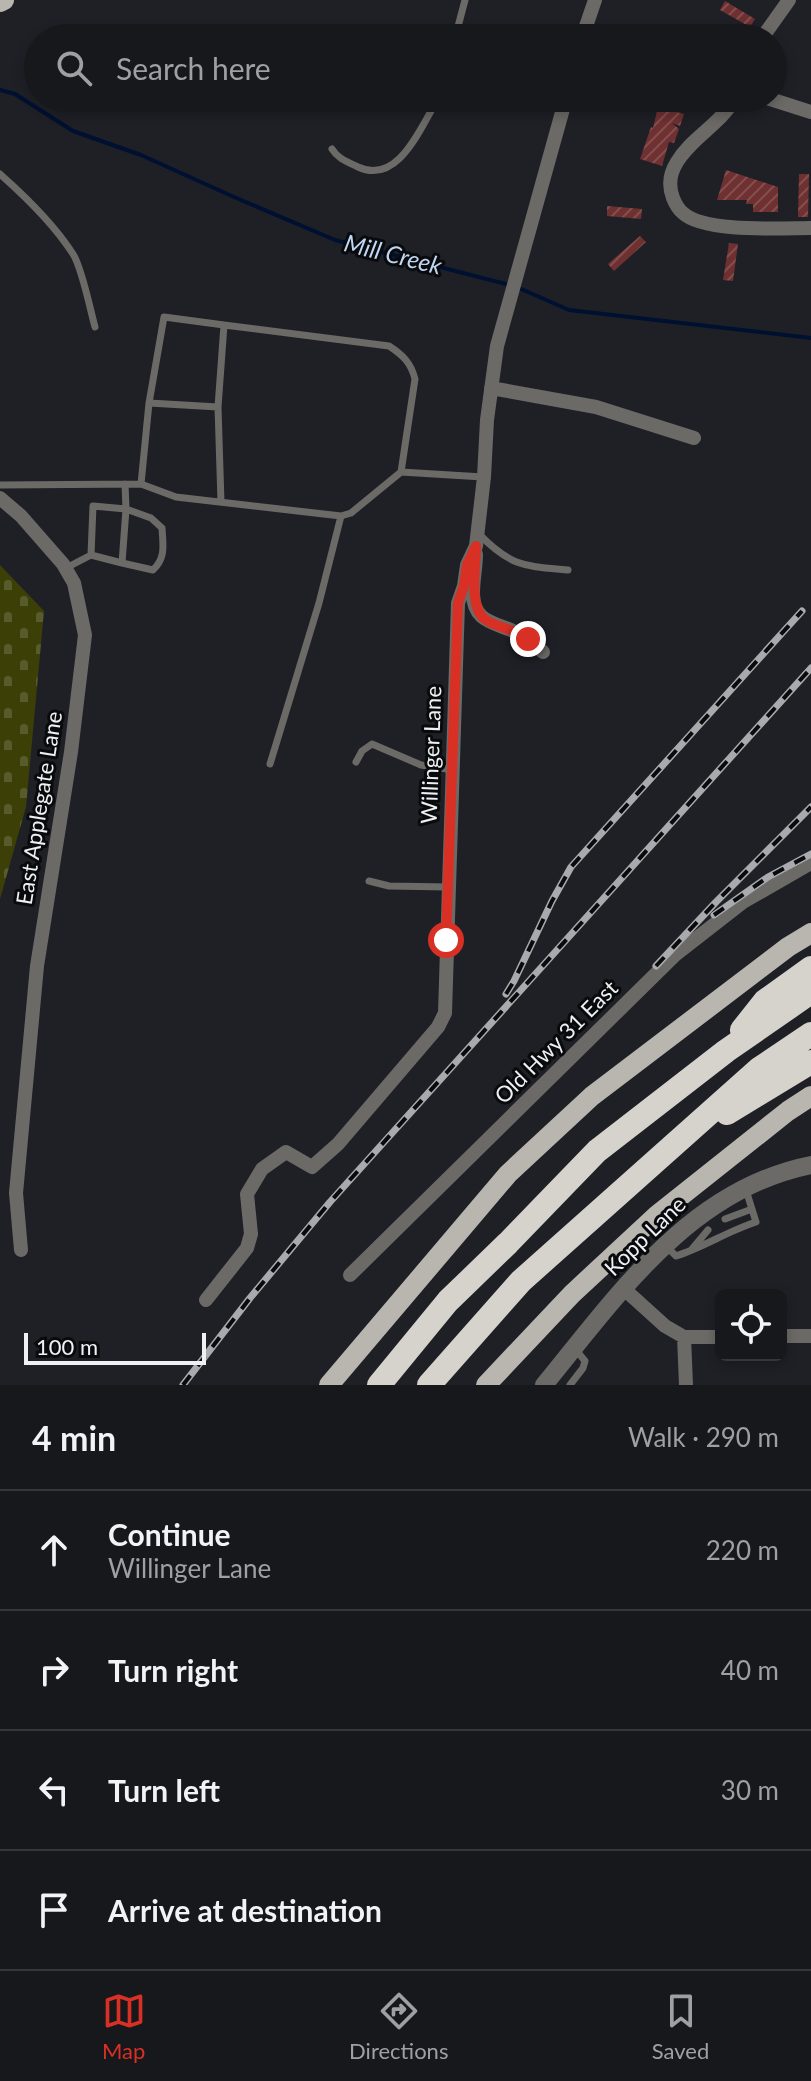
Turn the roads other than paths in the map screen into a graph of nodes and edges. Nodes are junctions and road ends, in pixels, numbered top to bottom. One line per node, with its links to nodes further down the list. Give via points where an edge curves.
1 (465, 0): 4 (lane)
2 (595, 0): 5 (street)
3 (789, 0): 6 (street)
4 (459, 24)
5 (587, 24)
6 (772, 24)
7 (787, 104): 11 (street)
8 (430, 112): 12 (lane, via 396,163 378,172 368,172)
9 (562, 112): 17 (street, Willinger Lane, via 497,346)
10 (724, 112): 14 (street, via 677,160 670,176 674,201 683,213 708,224)
11 (811, 112)
12 (332, 149)
13 (0, 174): 16 (lane, via 74,256)
14 (811, 228)
15 (224, 325): 18 (lane, via 164,317); 19 (lane); 21 (lane, via 389,346 401,354 415,379)
16 (95, 327)
17 (491, 388): 20 (street, via 596,407); 22 (street, Willinger Lane)
18 (149, 403): 19 (lane); 24 (lane)
19 (218, 407): 27 (lane)
20 (694, 438)
21 (401, 472): 22 (lane); 29 (lane)
22 (484, 477): 30 (street, Willinger Lane)
23 (125, 484): 24 (lane); 25 (lane); 28 (lane)
24 (141, 484): 27 (lane, via 176,497)
25 (0, 485)
26 (0, 498): 33 (street, East Applegate Lane)
27 (221, 502): 29 (lane)
28 (126, 509): 31 (lane, via 93,506); 32 (lane); 32 (lane, via 162,528 163,557 153,570)
29 (341, 516): 37 (lane)
30 (477, 539): 34 (lane, via 514,562); 35 (street, via 473,595 481,616); 38 (street, Willinger Lane, via 458,603)
31 (91, 555): 32 (lane); 33 (lane)
32 (122, 563)
33 (66, 568): 56 (street, East Applegate Lane, via 85,635 37,966 16,1193)
34 (568, 570)
35 (543, 652)
36 (356, 762): 38 (lane, via 372,744 421,765)
37 (270, 764)
38 (453, 770): 41 (street, Willinger Lane)
39 (811, 863): 58 (street, Old Hwy 31 East, via 743,902 675,955)
40 (369, 881): 41 (lane)
41 (448, 887): 60 (street, Willinger Lane, via 445,1013 438,1027 312,1167 286,1152 262,1169 247,1194 247,1248)
42 (811, 933): 66 (main road, via 592,1096 508,1174)
43 (811, 968): 46 (highway, via 765,1001)
44 (811, 992): 46 (highway)
45 (811, 1034): 49 (highway, via 759,1069)
46 (726, 1051): 67 (highway, via 597,1151 448,1301)
47 (811, 1062): 49 (highway)
48 (811, 1096): 69 (main road, via 657,1215)
49 (674, 1145): 68 (highway, via 521,1281)
50 (811, 1165): 51 (street, Kopp Lane)
51 (745, 1188): 52 (lane); 55 (street, Kopp Lane)
52 (752, 1209): 53 (lane); 57 (lane, via 756,1222)
53 (725, 1219)
54 (708, 1230): 57 (lane)
55 (665, 1244): 57 (lane, via 676,1256); 59 (street, Kopp Lane)
56 (21, 1250)
57 (690, 1251)
58 (350, 1275)
59 (623, 1288): 63 (street); 65 (street, Kopp Lane)
60 (206, 1300)
61 (787, 1336): 62 (street)
62 (811, 1336)
63 (684, 1337): 64 (street); 72 (street)
64 (715, 1337)
65 (574, 1348): 70 (street, Kopp Lane); 71 (lane, via 585,1361)
66 (329, 1385)
67 (379, 1385)
68 (429, 1385)
69 (486, 1385)
70 (544, 1385)
71 (570, 1385)
72 (686, 1385)

